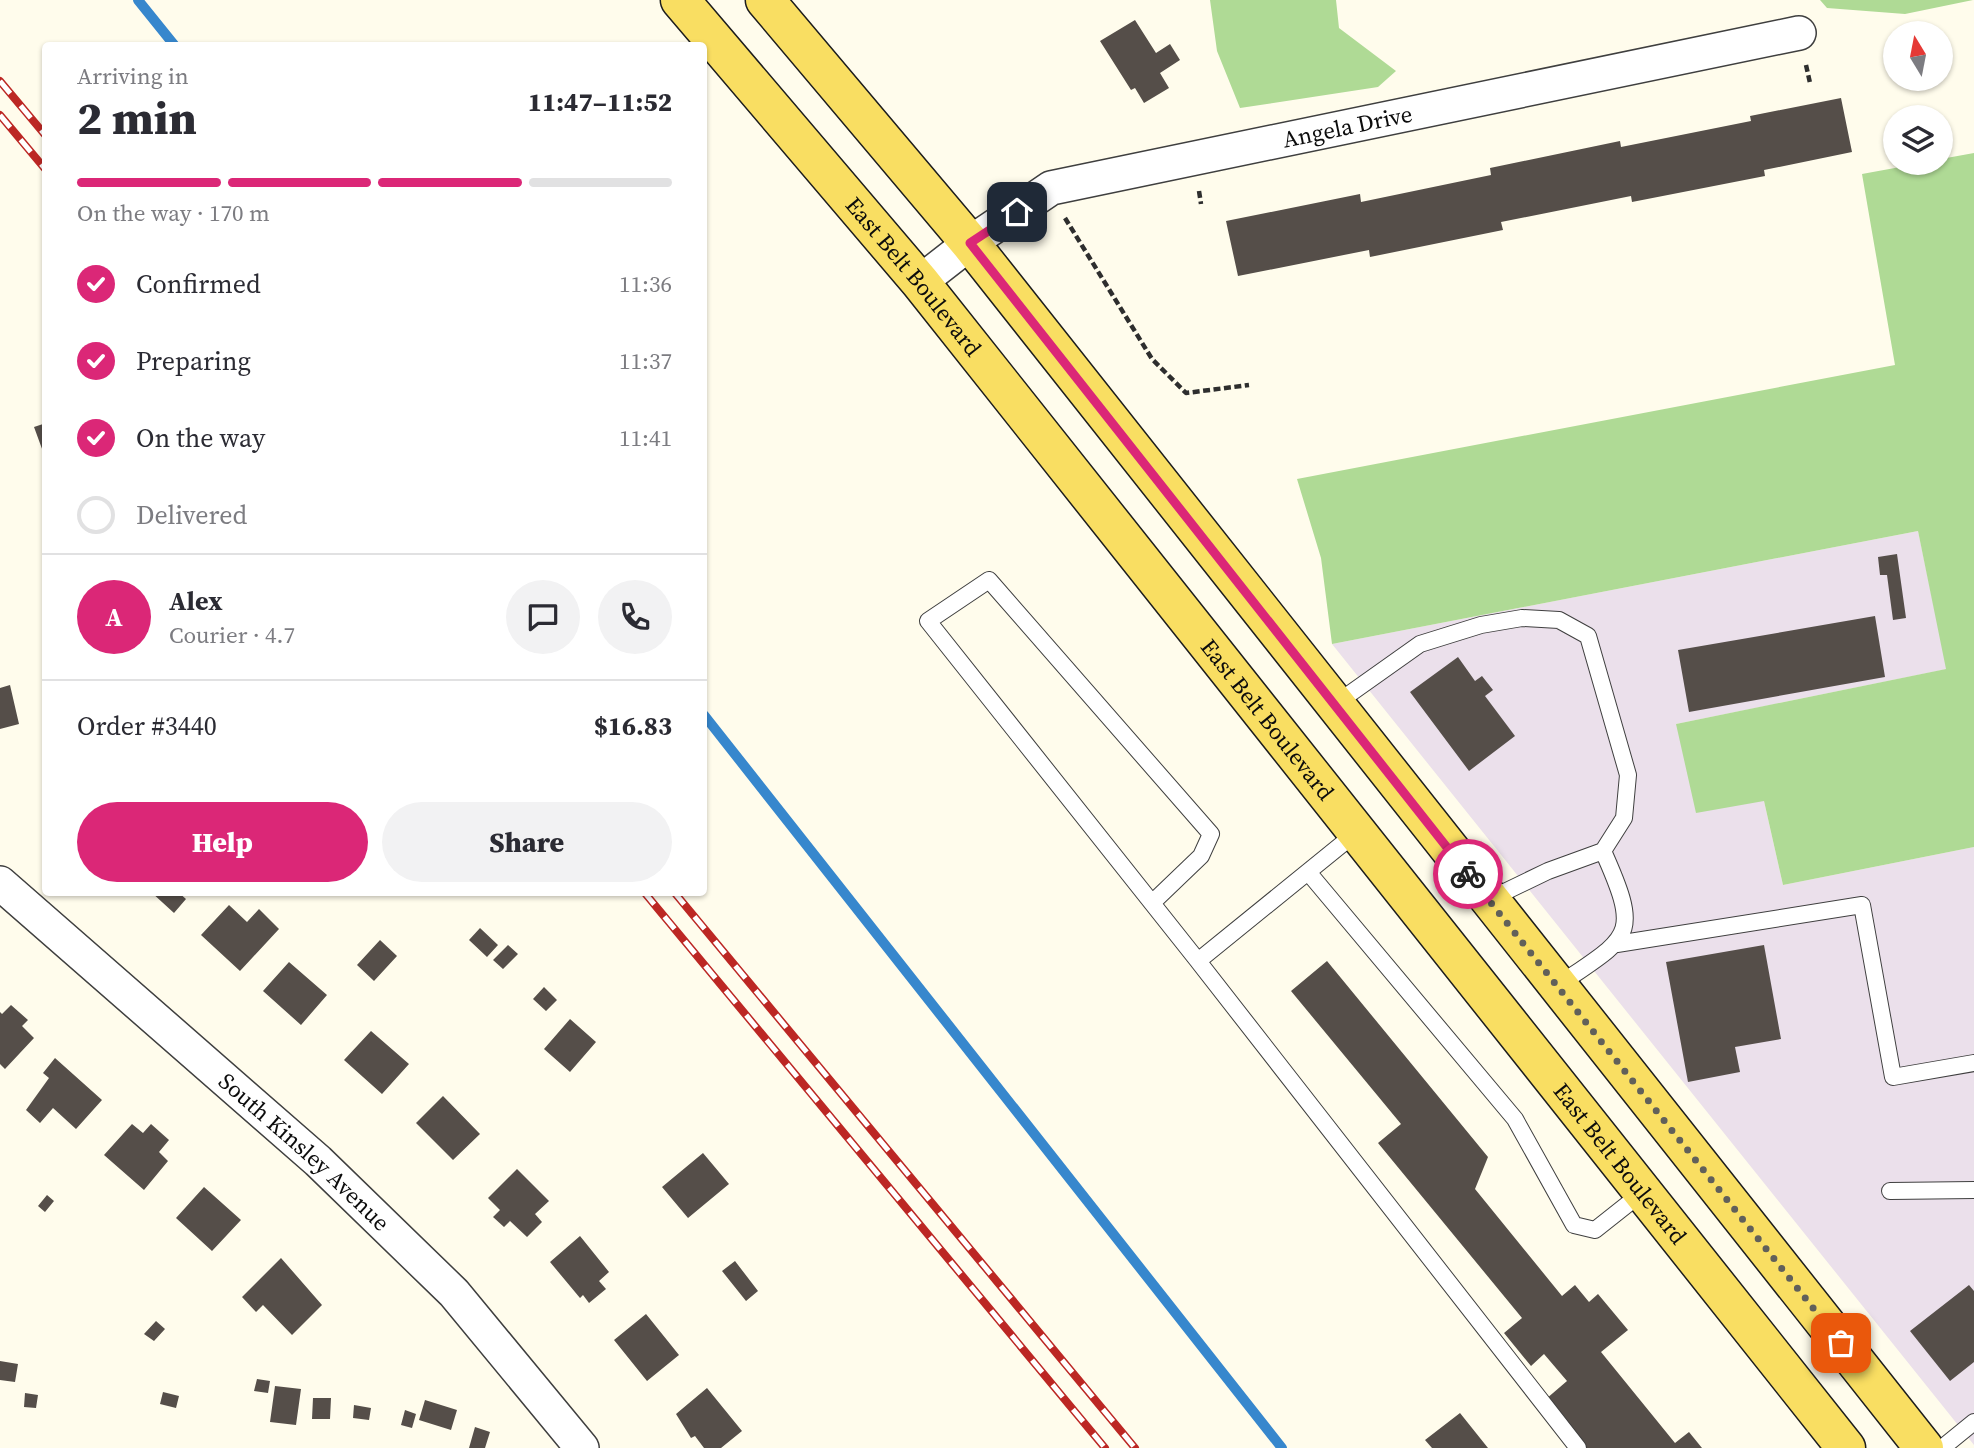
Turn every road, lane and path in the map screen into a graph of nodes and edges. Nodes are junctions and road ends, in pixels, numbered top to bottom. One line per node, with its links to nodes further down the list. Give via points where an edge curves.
1 (680, 0): 6 (main road, East Belt Boulevard)
2 (765, 0): 5 (main road)
3 (1800, 33): 4 (street, Angela Drive)
4 (1051, 188): 5 (street, Angela Drive); 7 (path, via 1063,216 1152,359 1186,393)
5 (970, 243): 6 (street, Angela Drive); 8 (main road)
6 (920, 282): 9 (main road, East Belt Boulevard)
7 (1249, 385)
8 (1334, 705): 10 (lane, via 1420,644 1481,625 1522,618 1559,620 1588,636 1628,775 1624,818); 13 (main road)
9 (1357, 832): 11 (lane); 21 (main road, East Belt Boulevard)
10 (1603, 851): 13 (lane); 15 (lane, via 1623,896 1626,920)
11 (1308, 872): 16 (lane); 21 (lane, via 1515,1119 1574,1225 1595,1230)
12 (0, 883): 23 (street, South Kinsley Avenue, via 318,1161 454,1293)
13 (1488, 900): 17 (main road)
14 (1152, 903): 14 (lane, via 928,621 989,580 1211,834 1201,856); 16 (lane)
15 (1617, 944): 17 (lane); 18 (lane, via 1862,905 1893,1077)
16 (1198, 961): 24 (lane)
17 (1557, 986): 26 (main road)
18 (1974, 1062)
19 (1974, 1189): 20 (lane)
20 (1890, 1191)
21 (1643, 1192): 25 (main road, East Belt Boulevard)
22 (1974, 1422): 27 (lane)
23 (582, 1448)
24 (1578, 1448)
25 (1846, 1448)
26 (1924, 1448)
27 (1942, 1448)

